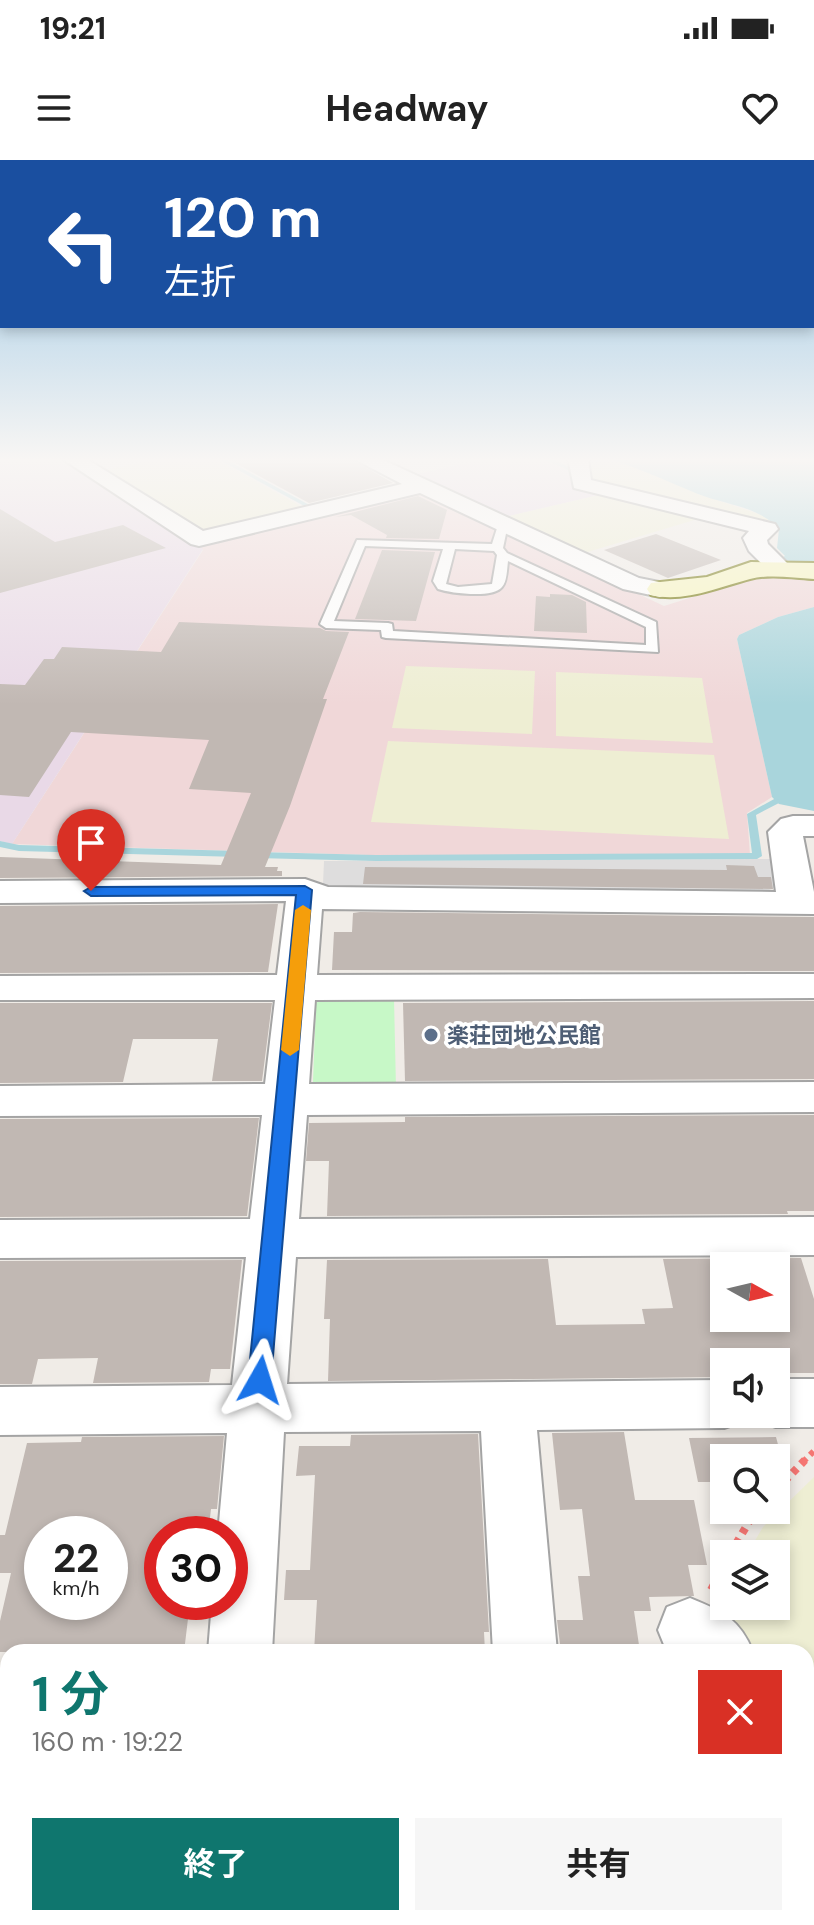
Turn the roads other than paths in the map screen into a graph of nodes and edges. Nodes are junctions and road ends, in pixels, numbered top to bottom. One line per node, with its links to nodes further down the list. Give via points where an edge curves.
1 (501, 540): 5 (lane)
2 (538, 540): 8 (street, via 632,584)
3 (756, 540): 6 (street)
4 (450, 546): 5 (lane); 5 (lane, via 439,581 457,591 498,585); 5 (lane, via 361,542 326,624 388,627 386,634 653,649 652,625)
5 (500, 551)
6 (780, 568): 7 (street); 8 (street)
7 (814, 571)
8 (660, 589)
9 (814, 826): 12 (street, via 793,826 785,832)
10 (305, 890): 11 (street); 12 (street, via 322,898); 14 (street)
11 (0, 892)
12 (805, 902)
13 (814, 986): 14 (street)
14 (296, 987): 15 (street); 17 (street)
15 (0, 988)
16 (814, 1097): 17 (street)
17 (286, 1100): 18 (street); 20 (street)
18 (0, 1101)
19 (814, 1236): 20 (street)
20 (273, 1238): 21 (street); 26 (street)
21 (0, 1239)
22 (790, 1403): 23 (street)
23 (814, 1403)
24 (710, 1404): 25 (street)
25 (507, 1406): 26 (street); 29 (street)
26 (257, 1408): 27 (street); 28 (street)
27 (0, 1411)
28 (241, 1644)
29 (524, 1644)

